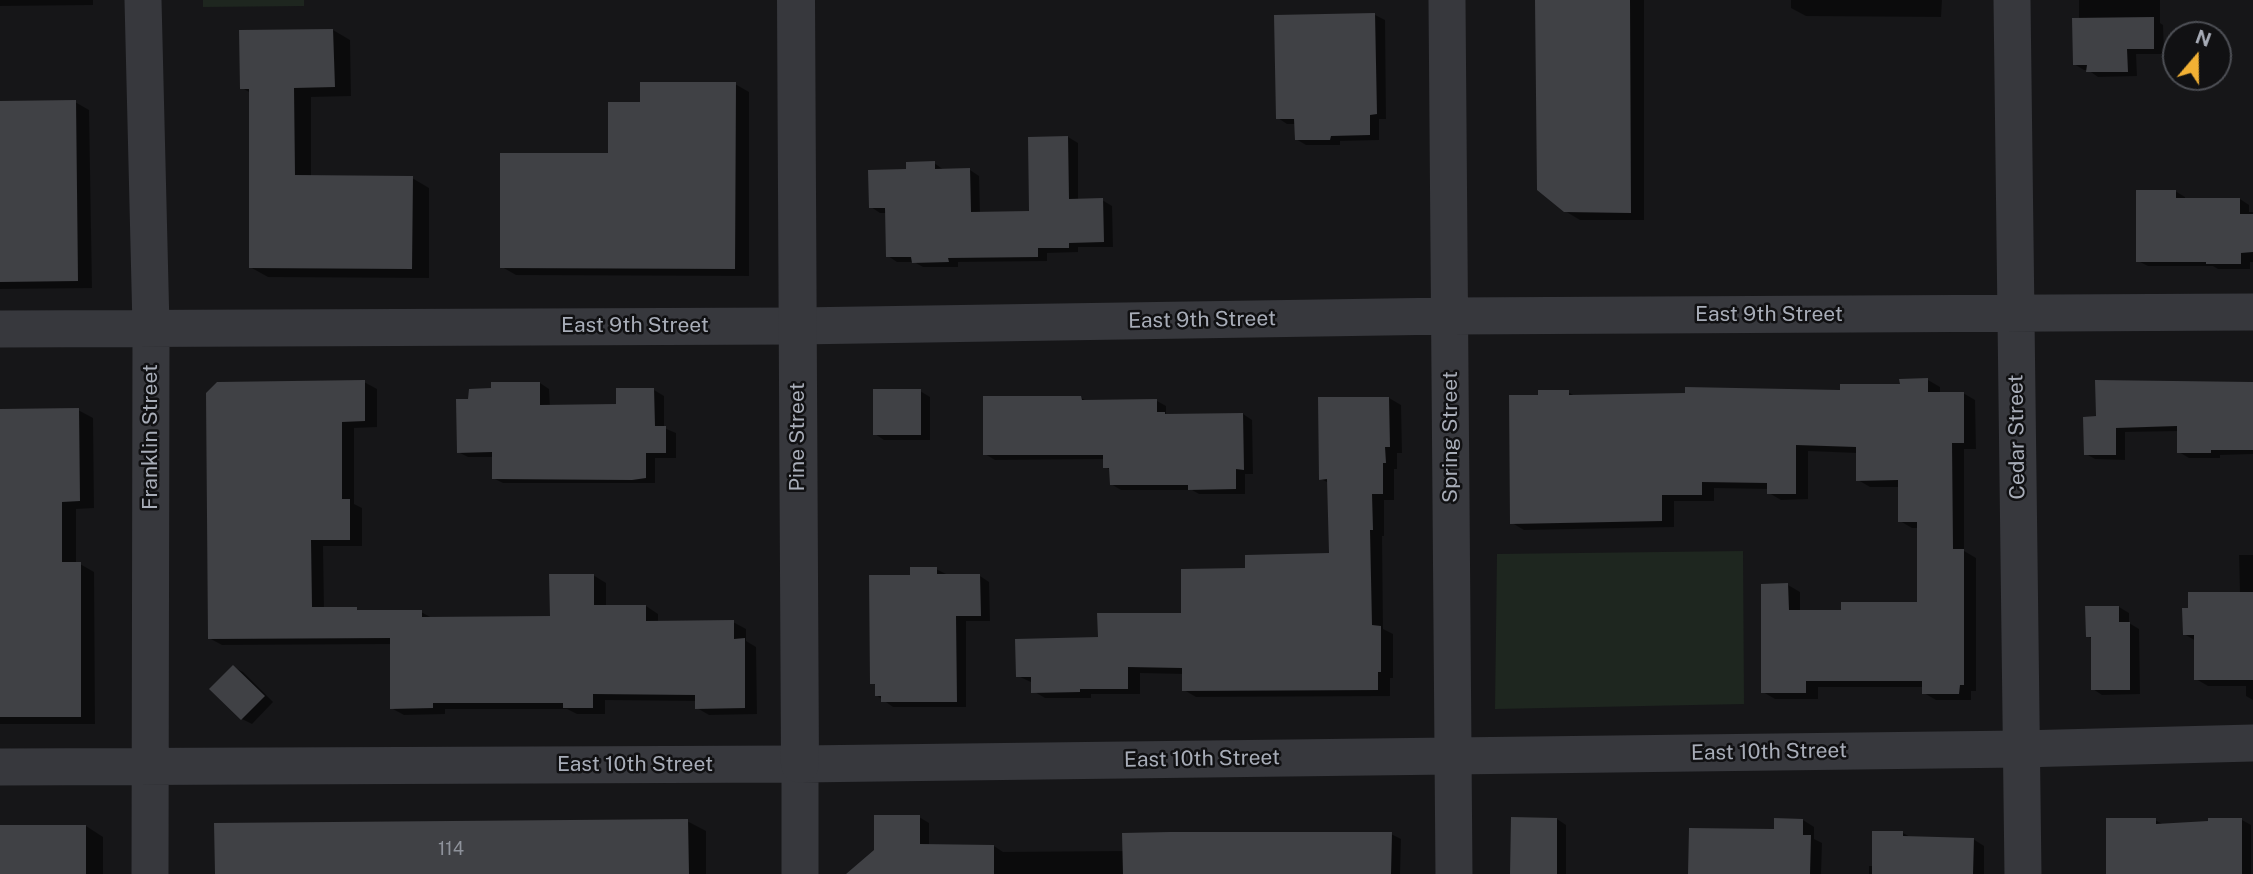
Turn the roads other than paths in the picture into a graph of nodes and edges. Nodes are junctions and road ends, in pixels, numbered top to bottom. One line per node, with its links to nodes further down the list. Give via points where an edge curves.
1 (143, 0): 9 (street, Franklin Street)
2 (796, 0): 8 (street, Pine Street)
3 (1447, 0): 7 (street, Spring Street)
4 (2012, 0): 6 (street, Cedar Street)
5 (2253, 312): 6 (street, East 9th Street)
6 (2016, 314): 7 (street, East 9th Street); 12 (street, Cedar Street)
7 (1450, 316): 8 (street, East 9th Street); 13 (street, Spring Street)
8 (797, 326): 9 (street, East 9th Street); 14 (street, Pine Street)
9 (150, 327): 10 (street, East 9th Street); 15 (street, Franklin Street)
10 (0, 329)
11 (2253, 743): 12 (street, East 10th Street)
12 (2020, 749): 13 (street, East 10th Street); 20 (street, Cedar Street)
13 (1453, 756): 14 (street, East 10th Street); 19 (street, Spring Street)
14 (800, 764): 15 (street, East 10th Street); 18 (street, Pine Street)
15 (150, 765): 16 (street, East 10th Street); 17 (street, Franklin Street)
16 (0, 767)
17 (150, 874)
18 (800, 874)
19 (1454, 874)
20 (2023, 874)

